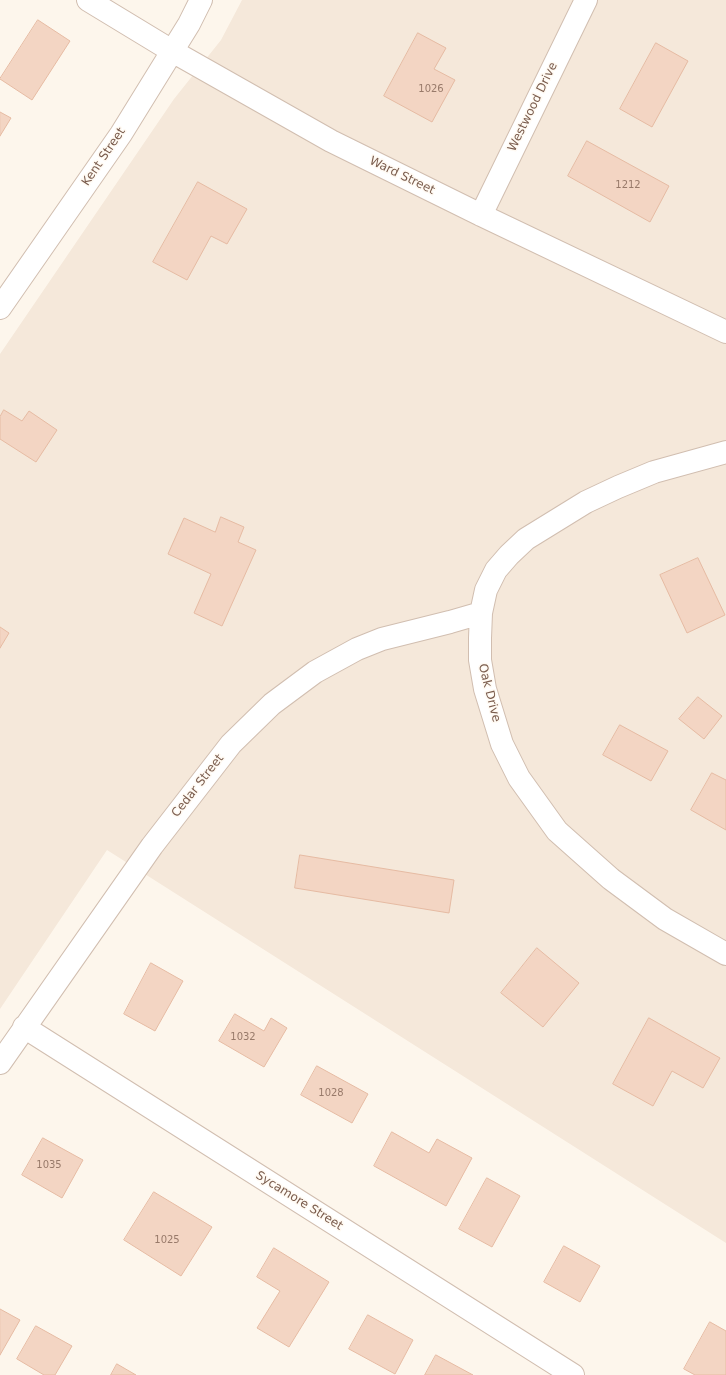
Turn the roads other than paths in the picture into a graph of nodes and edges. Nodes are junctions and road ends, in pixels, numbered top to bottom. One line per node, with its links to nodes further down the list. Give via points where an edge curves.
1 (88, 0): 4 (street, Ward Street)
2 (201, 0): 4 (street, Kent Street)
3 (586, 0): 5 (street, Westwood Drive)
4 (172, 51): 5 (street, Ward Street, via 331,141); 6 (street, Kent Street, via 121,134)
5 (481, 215): 7 (street, Ward Street)
6 (0, 308)
7 (726, 332)
8 (726, 452): 9 (street, Oak Drive, via 654,472 618,487 586,502 526,539 496,570 486,590)
9 (481, 614): 10 (street, Oak Drive, via 480,660 485,689 502,744 519,778 557,831 611,879 665,919); 11 (street, Cedar Street, via 382,639 357,649 315,672 272,704 231,744 171,822)
10 (726, 954)
11 (24, 1027): 12 (street, Cedar Street); 13 (street, Sycamore Street)
12 (0, 1063)
13 (573, 1375)

